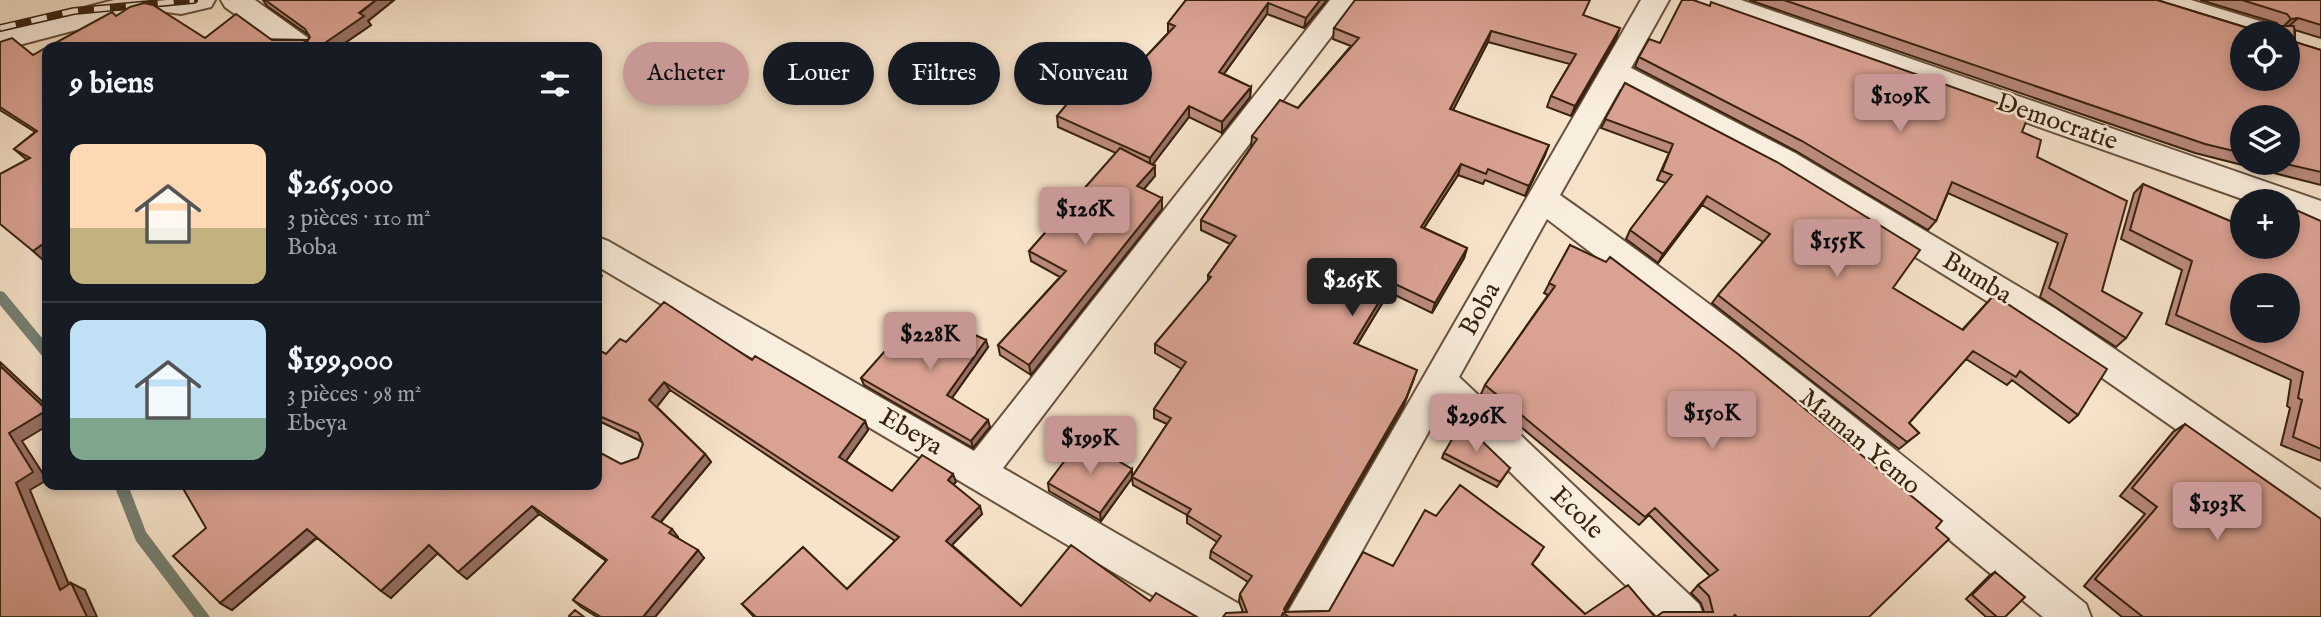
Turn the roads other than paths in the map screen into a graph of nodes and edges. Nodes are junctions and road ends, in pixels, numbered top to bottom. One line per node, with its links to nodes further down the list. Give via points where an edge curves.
1 (201, 0): 8 (street, via 181,4 152,0)
2 (235, 0): 9 (street)
3 (1345, 0): 20 (street)
4 (1655, 0): 11 (street, Boba)
5 (1711, 0): 12 (street, Democratie)
6 (2158, 0): 7 (street)
7 (2230, 22)
8 (13, 37): 10 (street)
9 (294, 42)
10 (42, 52)
11 (1615, 73): 13 (street, Boba); 21 (street, Bumba, via 1784,161 2044,319)
12 (2248, 189)
13 (1542, 199): 17 (street, Boba); 25 (street, Maman Yemo, via 1793,387)
14 (2300, 207): 15 (street, Democratie)
15 (2321, 214)
16 (602, 253): 20 (street, Ebeya)
17 (1440, 381): 23 (street, Boba); 24 (street, Ecole)
18 (602, 440): 19 (street)
19 (628, 454)
20 (979, 472): 22 (street, Ebeya)
21 (2321, 513)
22 (1225, 617)
23 (1304, 617)
24 (1685, 617)
25 (2072, 617)

